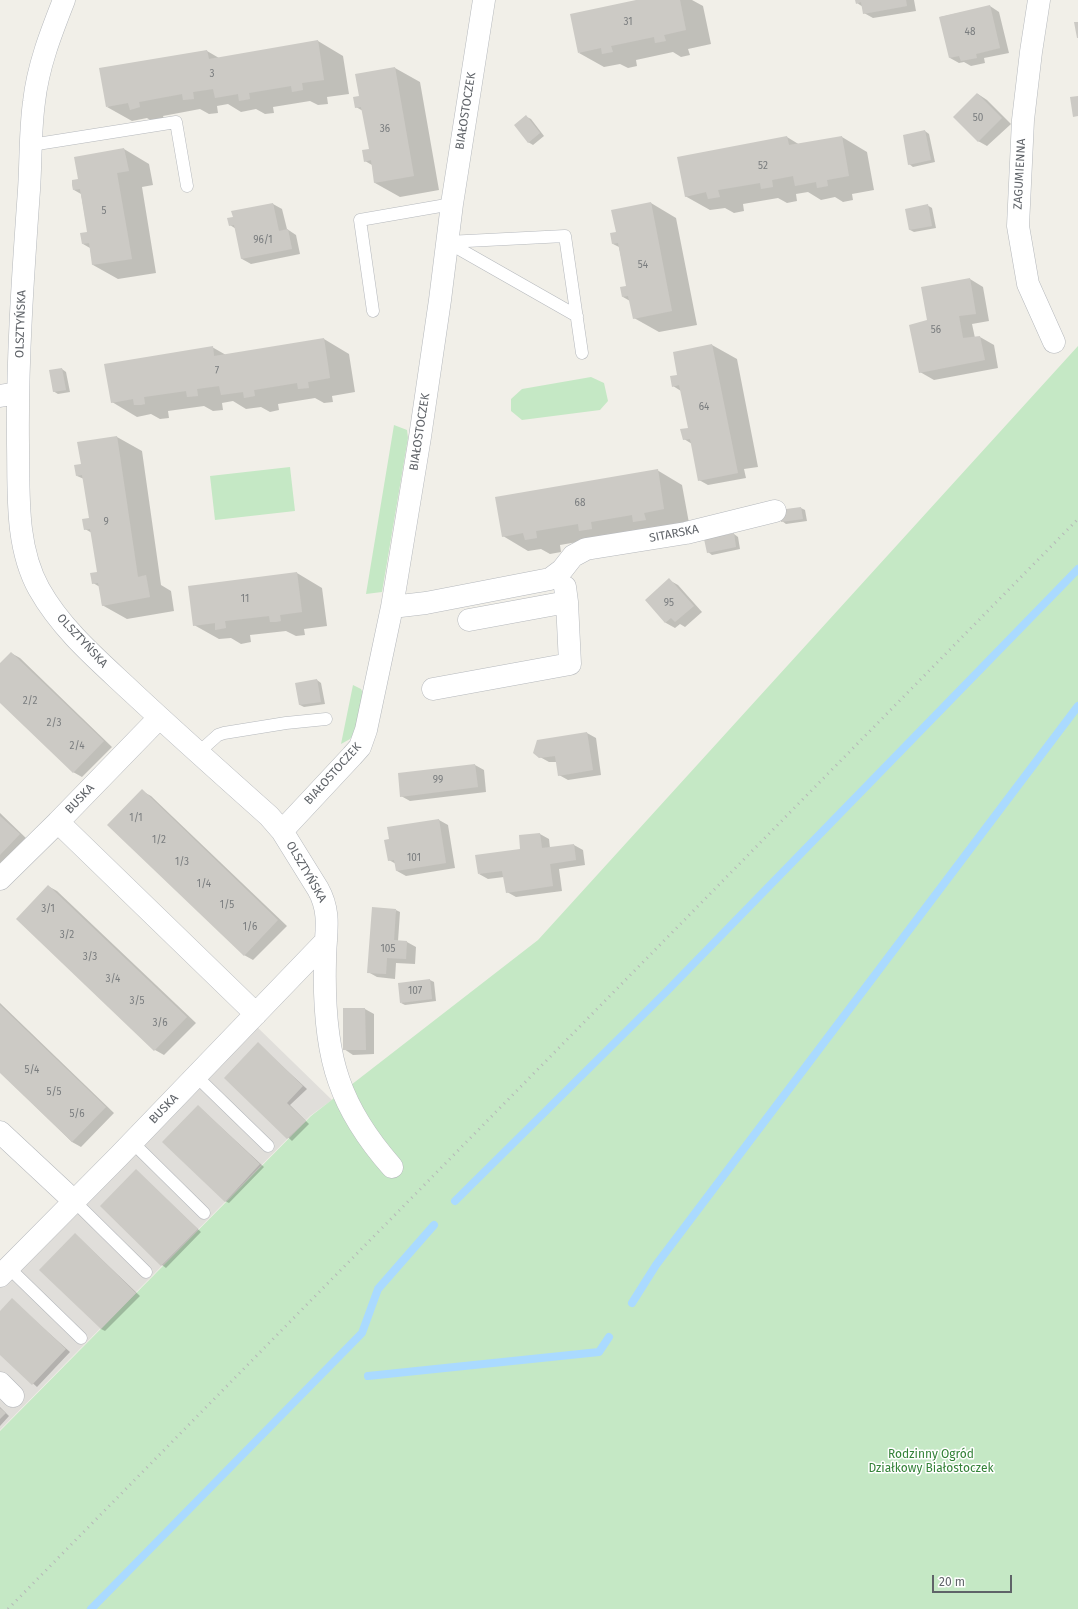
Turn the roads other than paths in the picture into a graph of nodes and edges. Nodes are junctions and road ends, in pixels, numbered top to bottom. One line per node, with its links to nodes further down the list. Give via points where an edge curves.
1 (64, 0): 4 (street, OLSZTYŃSKA, via 46,46 38,80)
2 (484, 0): 6 (street, BIAŁOSTOCZEK)
3 (1039, 0): 10 (street, ZAGUMIENNA, via 1023,120 1018,226 1028,284)
4 (31, 145): 5 (lane, via 176,122); 12 (street, OLSZTYŃSKA)
5 (187, 186)
6 (452, 204): 7 (street, BIAŁOSTOCZEK); 8 (lane, via 360,220)
7 (447, 242): 9 (lane); 9 (lane, via 565,236); 16 (street, BIAŁOSTOCZEK, via 420,437)
8 (373, 311)
9 (577, 316): 11 (lane)
10 (1054, 342)
11 (582, 353)
12 (9, 395): 19 (street, OLSZTYŃSKA, via 20,519 25,551 36,584 55,614 78,641)
13 (775, 511): 14 (street, SITARSKA, via 686,533 586,549)
14 (568, 563): 15 (street); 16 (street, SITARSKA, via 550,579)
15 (567, 602): 17 (street); 18 (street, via 570,664)
16 (392, 608): 23 (street, BIAŁOSTOCZEK, via 364,740)
17 (469, 620)
18 (433, 689)
19 (159, 718): 21 (street, OLSZTYŃSKA); 22 (street, BUSKA)
20 (326, 719): 21 (lane, via 224,733 218,735)
21 (199, 752): 23 (street, OLSZTYŃSKA)
22 (58, 822): 24 (street, BUSKA); 26 (street)
23 (282, 831): 25 (street, OLSZTYŃSKA, via 324,899 327,917)
24 (0, 879)
25 (326, 941): 26 (street, BUSKA); 31 (street, OLSZTYŃSKA, via 327,1018 339,1082 361,1126)
26 (256, 1014): 27 (street, BUSKA)
27 (196, 1076): 29 (street, BUSKA); 30 (lane)
28 (0, 1132): 32 (street)
29 (132, 1142): 32 (street, BUSKA); 33 (lane)
30 (268, 1146)
31 (392, 1167)
32 (74, 1201): 34 (street, BUSKA); 35 (lane)
33 (204, 1213)
34 (4, 1271): 36 (lane)
35 (146, 1272)
36 (81, 1338)

